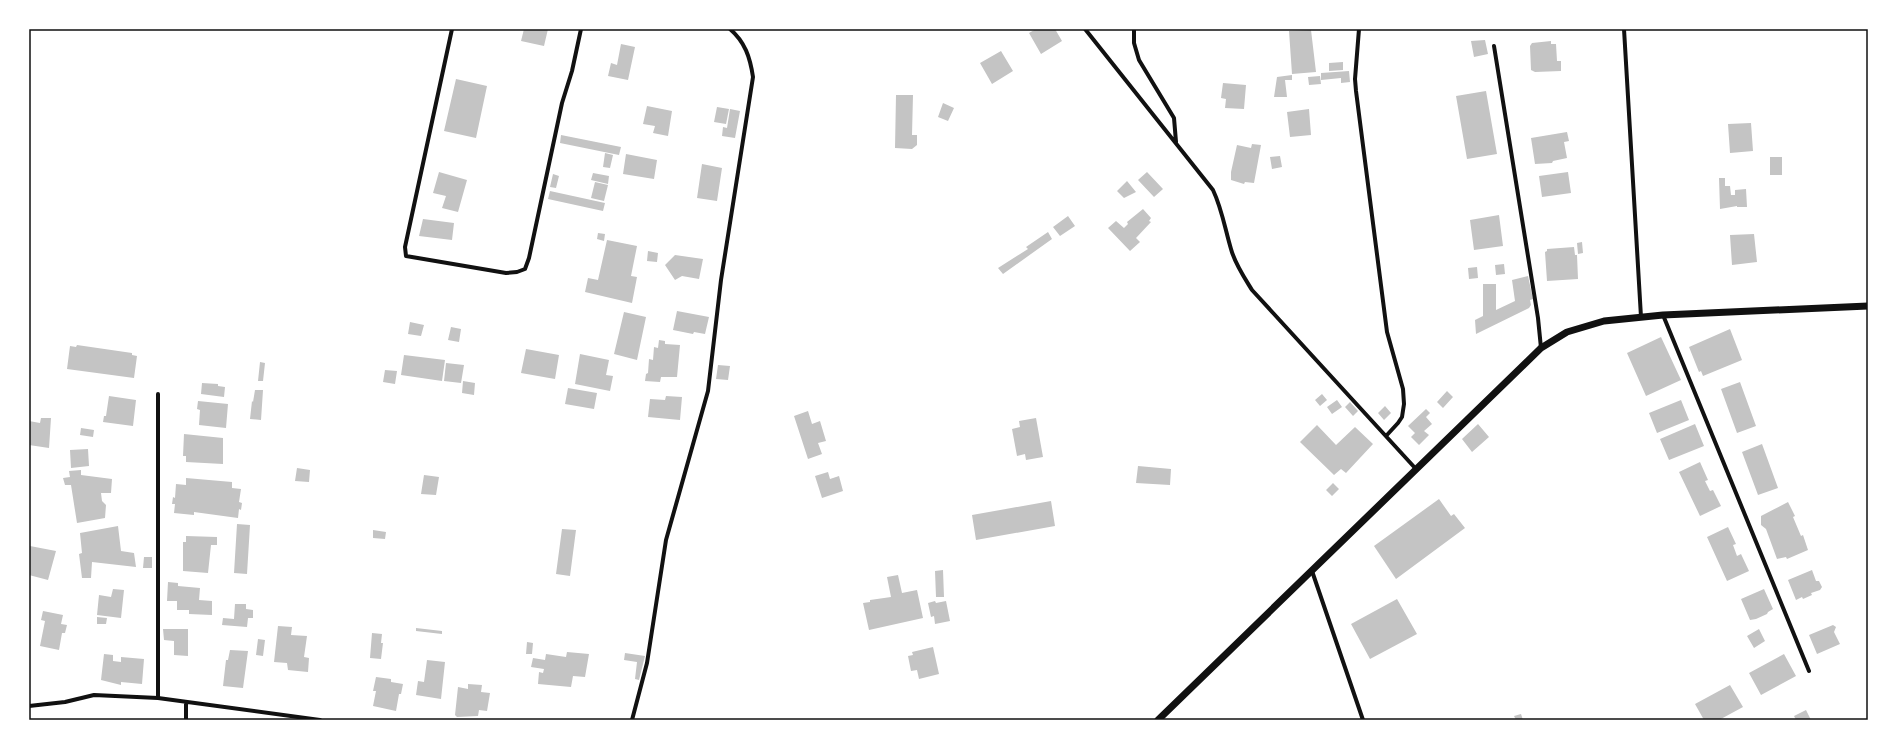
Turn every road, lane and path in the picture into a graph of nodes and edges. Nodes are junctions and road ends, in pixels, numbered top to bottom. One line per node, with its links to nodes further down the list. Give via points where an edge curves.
1 (452, 29): 2 (street, via 406,240 406,256 517,272 525,268 529,258)
2 (580, 29)
3 (730, 29): 24 (street, via 748,53 753,76 721,280 708,391 666,540 647,663)
4 (1085, 29): 9 (street)
5 (1134, 29): 9 (street, via 1134,43 1140,60 1174,118)
6 (1359, 29): 15 (street, via 1356,91 1387,332 1403,389 1404,404 1398,423)
7 (1624, 29): 12 (street)
8 (1494, 46): 13 (street)
9 (1176, 142): 15 (street, via 1213,190 1220,205 1231,250 1252,290)
10 (1868, 306): 11 (street)
11 (1663, 315): 12 (street); 18 (street)
12 (1641, 318): 13 (street, via 1604,321 1567,332)
13 (1541, 348): 16 (street)
14 (158, 394): 19 (street)
15 (1386, 436): 16 (street)
16 (1416, 469): 17 (street)
17 (1311, 570): 25 (street); 26 (street)
18 (1809, 671)
19 (158, 698): 20 (street); 21 (street, via 94,695 65,702)
20 (186, 702): 22 (street); 23 (street)
21 (29, 706)
22 (186, 720)
23 (320, 720)
24 (632, 720)
25 (1158, 720)
26 (1363, 720)

